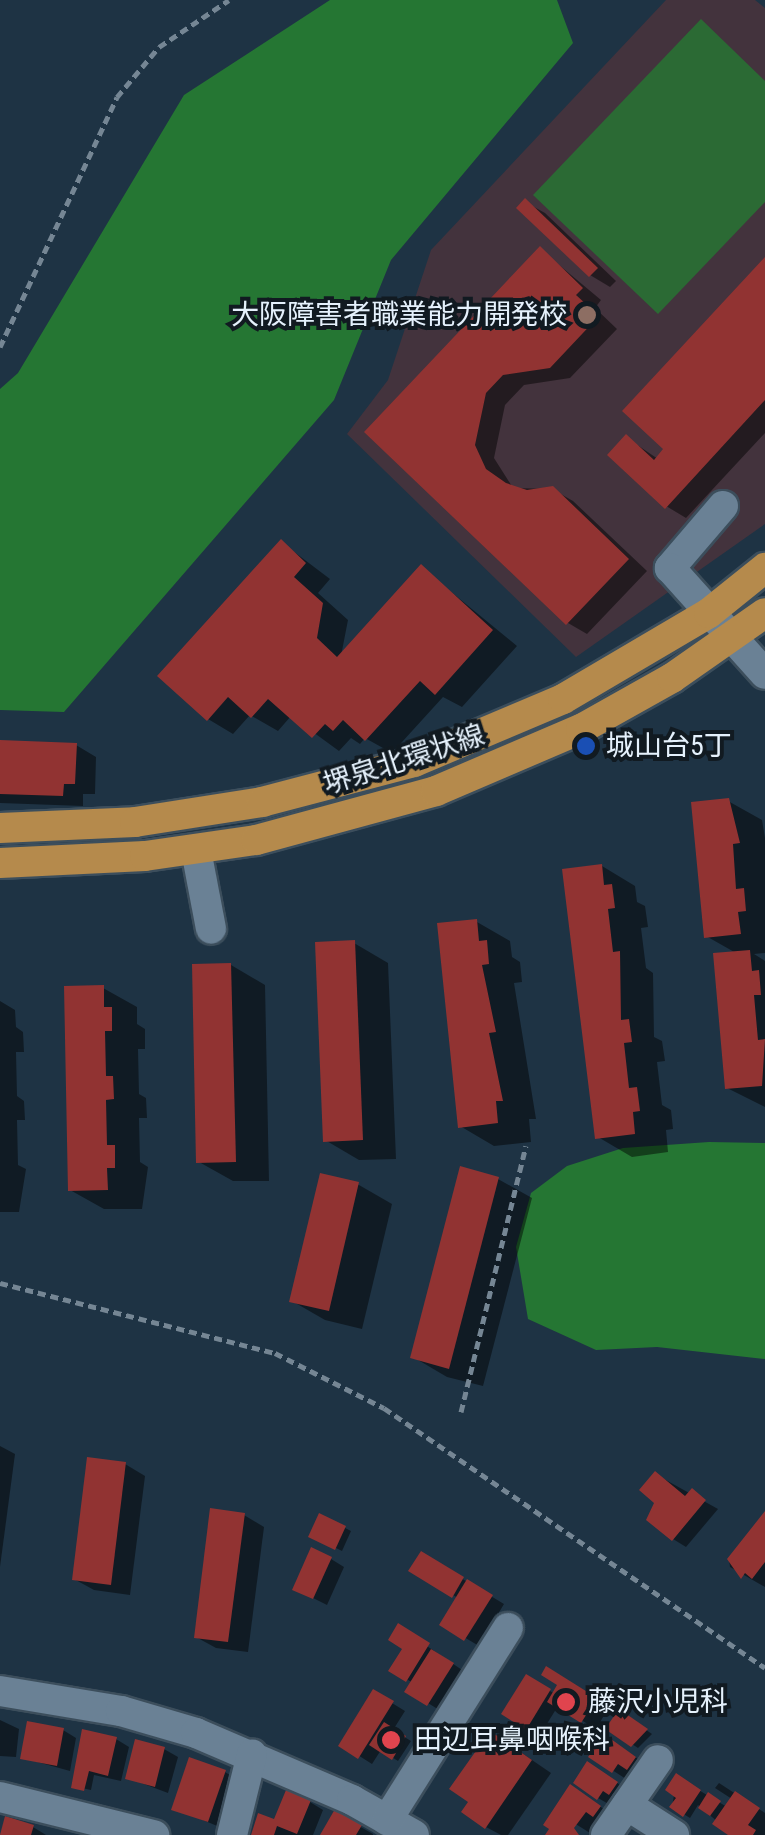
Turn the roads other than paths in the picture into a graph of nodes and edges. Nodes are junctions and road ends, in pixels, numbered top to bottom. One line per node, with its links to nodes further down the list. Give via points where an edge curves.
1 (724, 506): 3 (street, via 670,568)
2 (765, 568): 3 (main road, 堺泉北環状線)
3 (709, 613): 5 (street); 7 (main road, 堺泉北環状線, via 563,699 414,762 262,802 172,817)
4 (765, 614): 5 (main road, 堺泉北環状線)
5 (733, 639): 6 (street); 8 (main road, 堺泉北環状線, via 508,764 342,820)
6 (765, 674)
7 (0, 828)
8 (196, 850): 9 (main road, 堺泉北環状線); 10 (street)
9 (0, 863)
10 (211, 929)
11 (508, 1628): 17 (street)
12 (0, 1690): 13 (street, via 121,1712)
13 (252, 1754): 17 (street); 20 (street)
14 (658, 1760): 16 (street)
15 (0, 1797): 18 (street)
16 (627, 1805): 22 (street); 23 (street)
17 (387, 1820): 21 (street)
18 (55, 1821): 19 (street)
19 (154, 1835)
20 (232, 1835)
21 (414, 1835)
22 (606, 1835)
23 (674, 1835)

